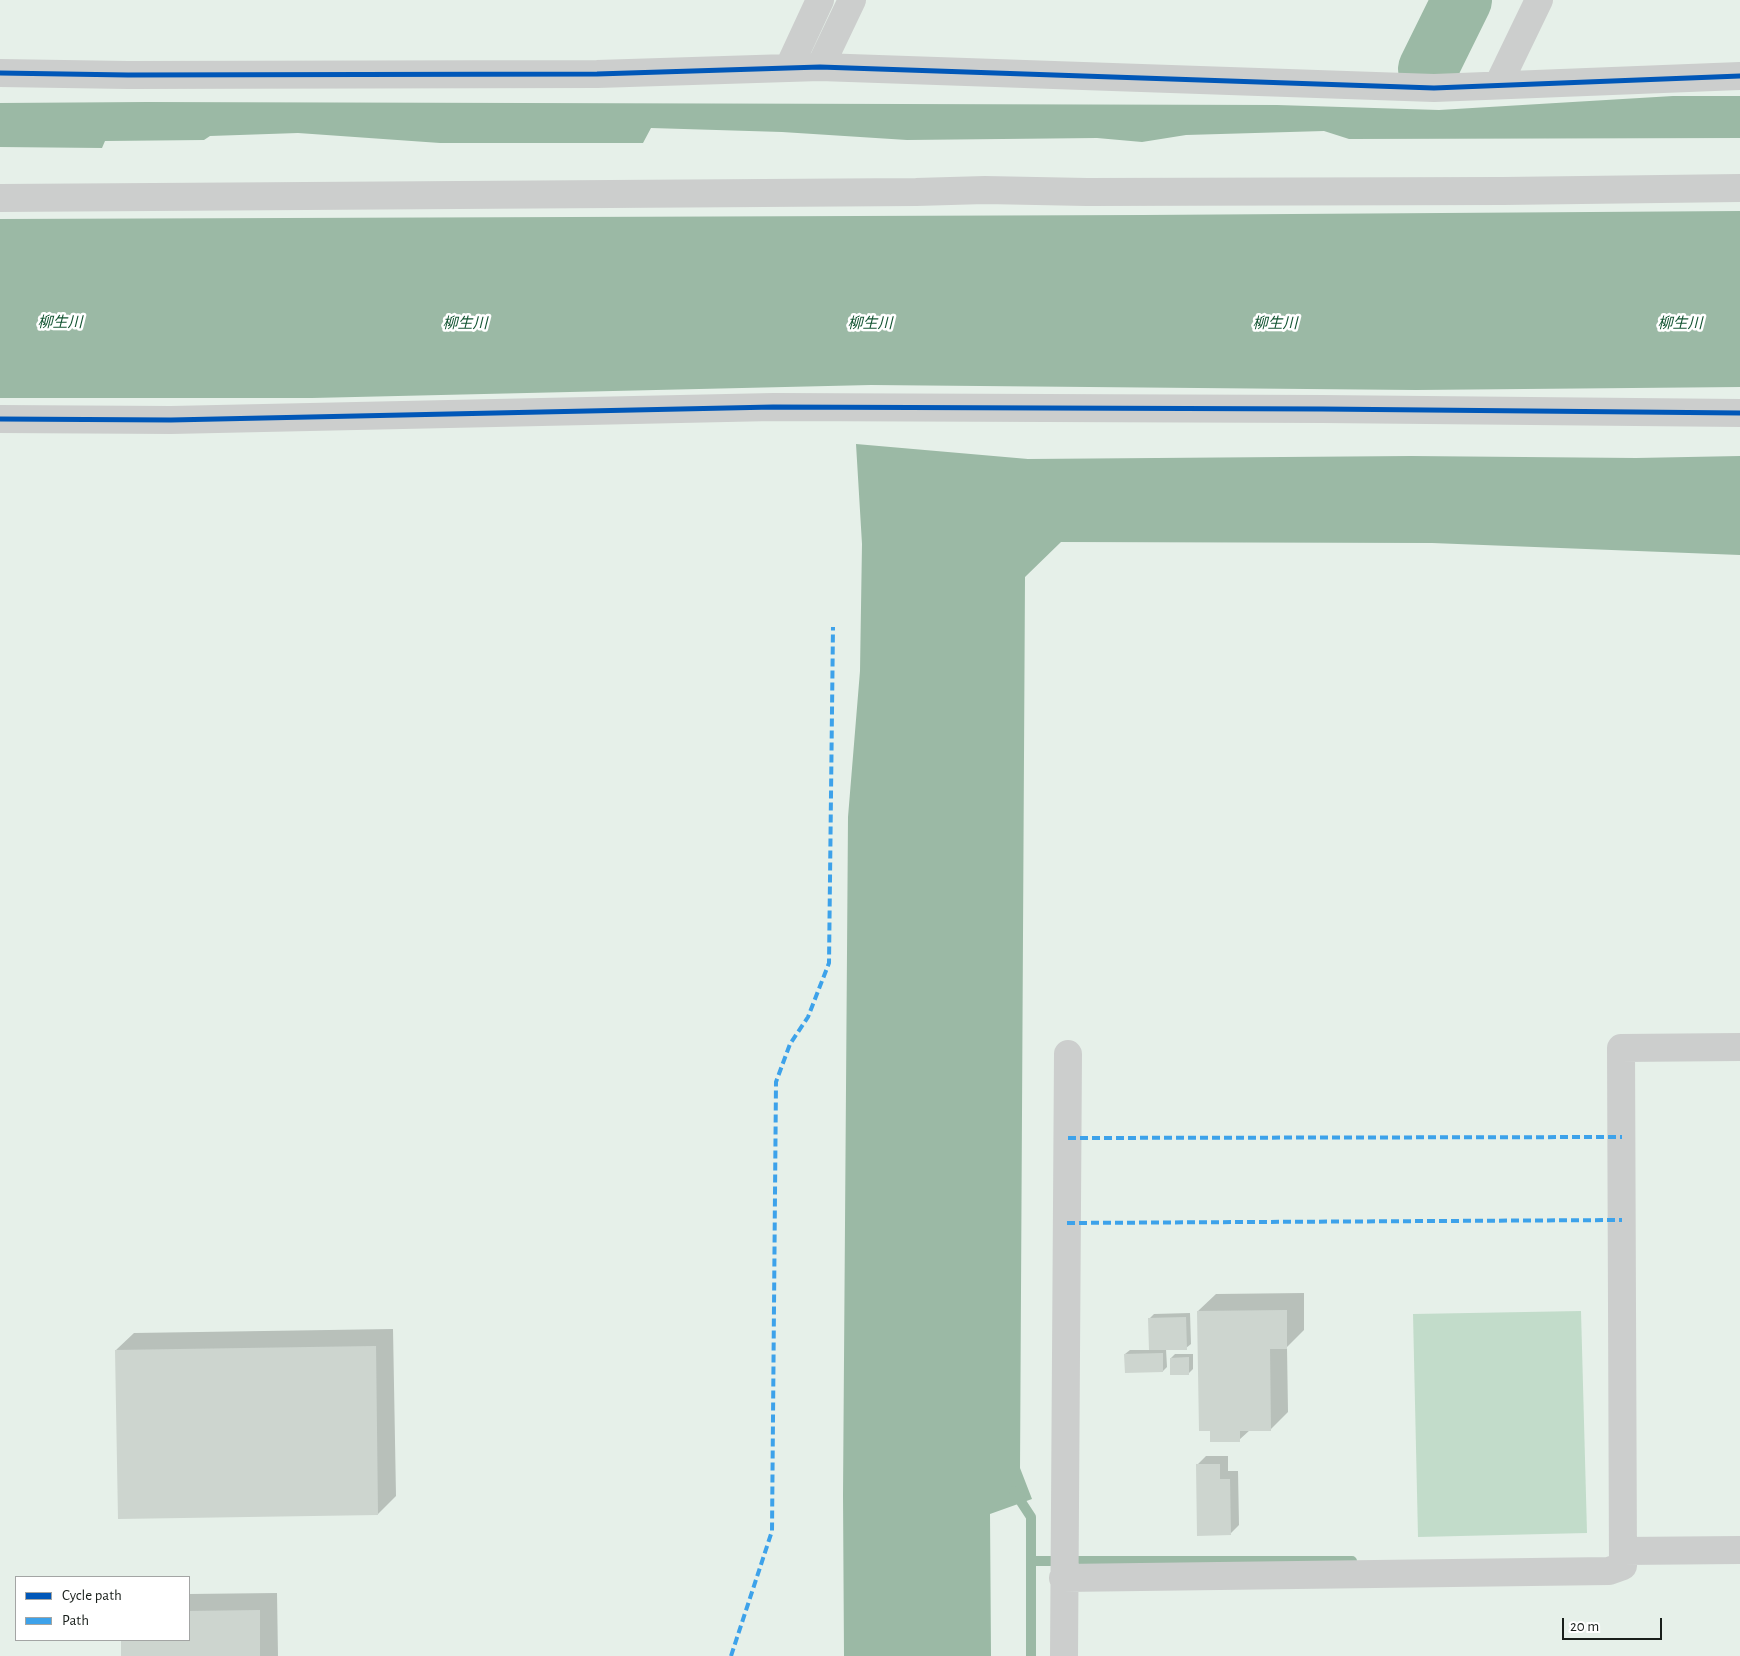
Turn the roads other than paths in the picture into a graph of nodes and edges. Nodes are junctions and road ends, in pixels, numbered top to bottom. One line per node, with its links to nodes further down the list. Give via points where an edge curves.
1 (820, 0): 4 (street)
2 (852, 0): 5 (street)
3 (1539, 0): 8 (street)
4 (790, 67): 5 (street); 6 (street, via 597,74)
5 (820, 67): 8 (street, via 1434,88)
6 (0, 73)
7 (1740, 76): 8 (street)
8 (1498, 85)
9 (1740, 188): 10 (street)
10 (0, 198)
11 (1740, 413): 12 (street, via 773,407 171,420)
12 (0, 419)
13 (1740, 1047): 16 (street, via 1621,1048)
14 (1068, 1054): 17 (street)
15 (1740, 1550): 16 (street)
16 (1624, 1551): 17 (street, via 1624,1566 1609,1571)
17 (1063, 1577): 18 (street)
18 (1064, 1656)

